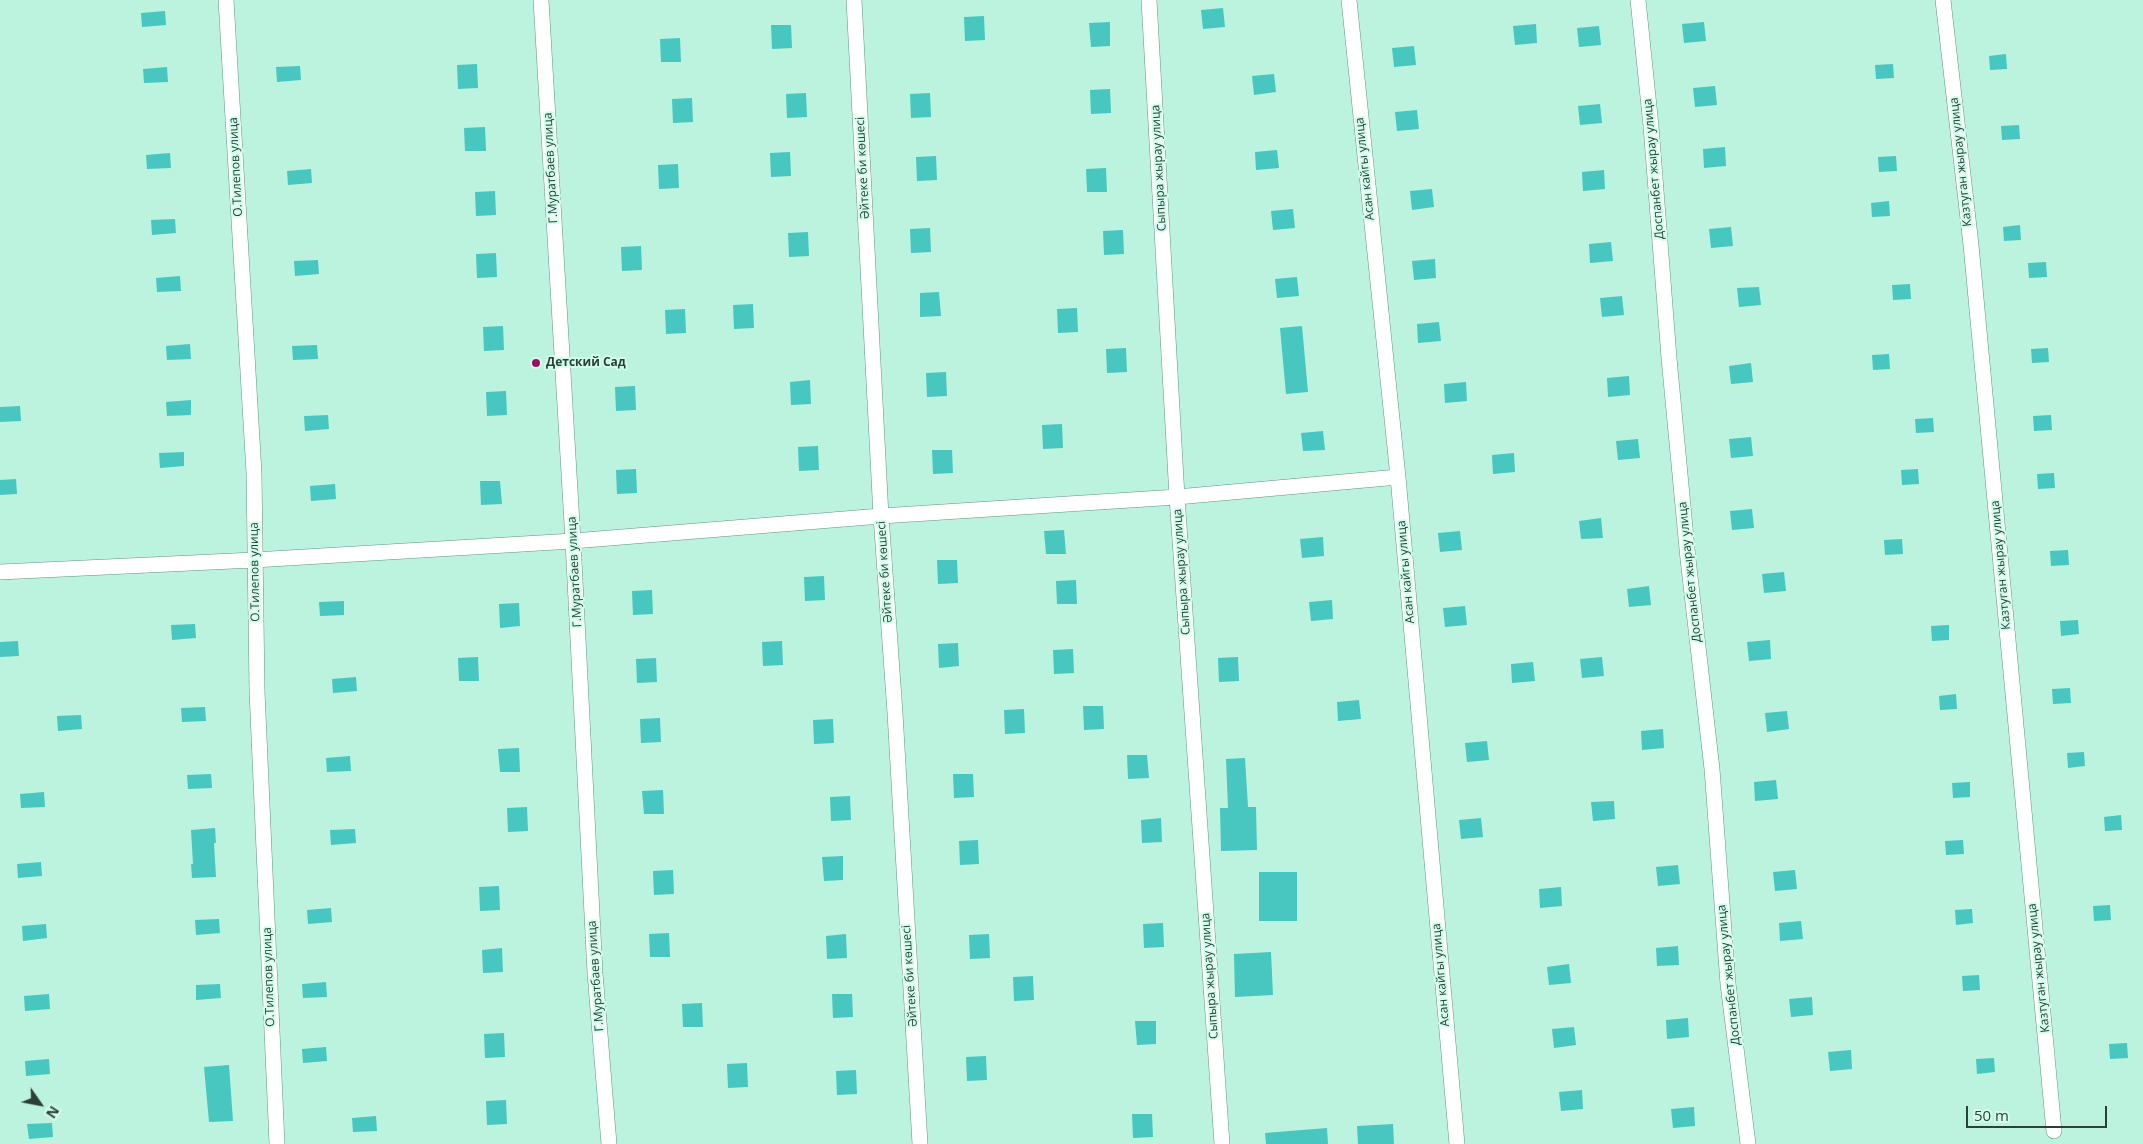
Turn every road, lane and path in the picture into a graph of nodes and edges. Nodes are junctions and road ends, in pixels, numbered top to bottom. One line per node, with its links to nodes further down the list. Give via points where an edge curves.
1 (226, 0): 12 (street, О.Тилепов улица, via 254,472)
2 (542, 0): 11 (street, Г.Муратбаев улица)
3 (854, 0): 10 (street, Әйтеке би көшесі)
4 (1149, 0): 9 (street, Сыпыра жырау улица)
5 (1349, 0): 8 (street, Асан кайгы улица)
6 (1638, 0): 20 (street, Доспанбет жырау улица, via 1685,530 1712,769 1728,984)
7 (1943, 0): 14 (street, Казтуган жырау улица, via 1971,245)
8 (1398, 476): 9 (street); 19 (street, Асан кайгы улица)
9 (1177, 497): 10 (street); 18 (street, Сыпыра жырау улица)
10 (881, 516): 11 (street); 17 (street, Әйтеке би көшесі)
11 (573, 541): 12 (street); 16 (street, Г.Муратбаев улица, via 595,972)
12 (254, 560): 13 (street); 15 (street, О.Тилепов улица)
13 (0, 572)
14 (2054, 1131)
15 (276, 1144)
16 (609, 1144)
17 (920, 1144)
18 (1222, 1144)
19 (1457, 1144)
20 (1748, 1144)

